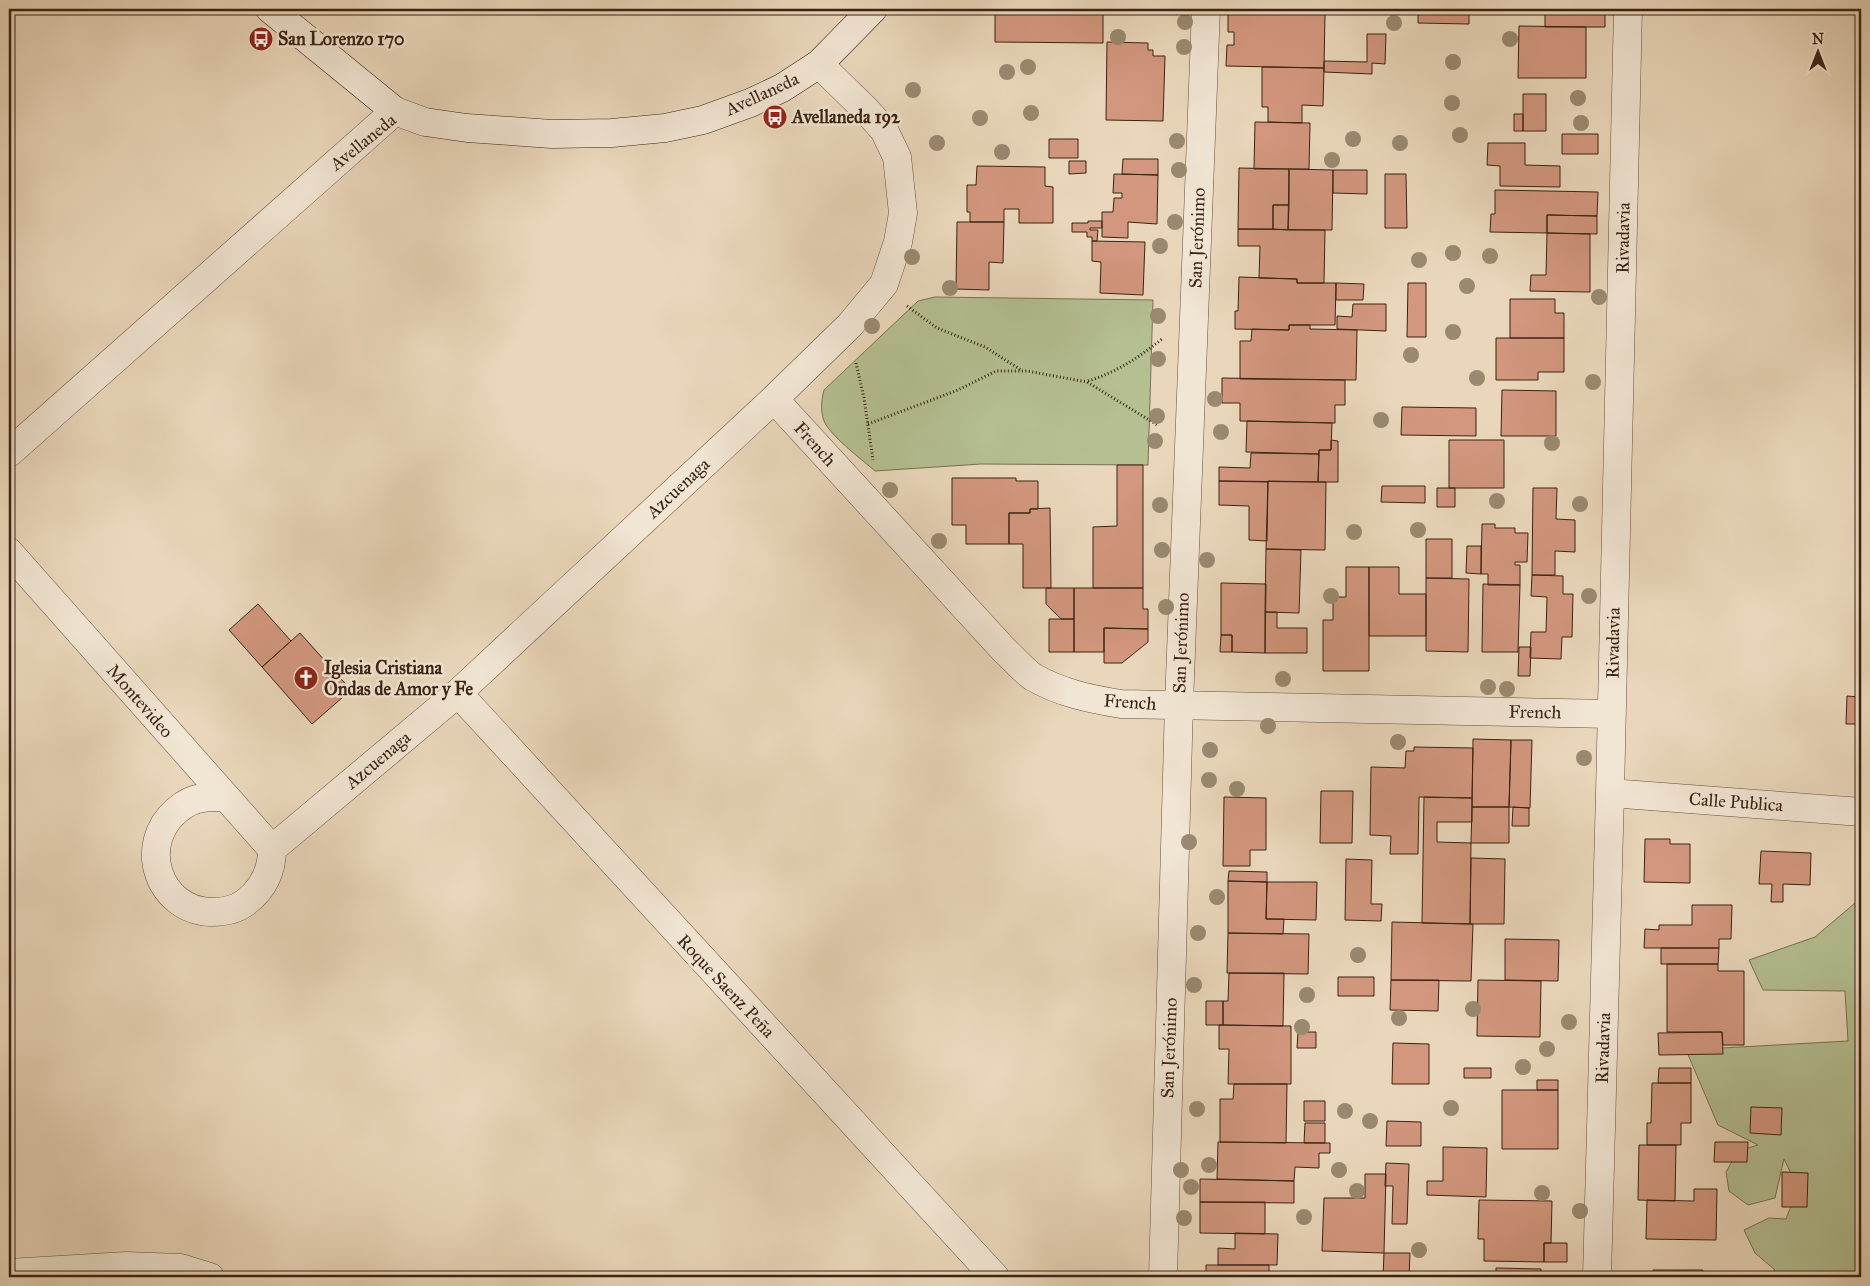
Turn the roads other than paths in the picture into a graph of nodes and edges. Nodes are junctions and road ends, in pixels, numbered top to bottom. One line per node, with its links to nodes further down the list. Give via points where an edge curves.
1 (270, 9): 6 (street)
2 (873, 9): 5 (street, Avellaneda)
3 (1206, 9): 11 (street, San Jerónimo)
4 (1628, 9): 12 (street, Rivadavia)
5 (819, 64): 6 (street, Avellaneda, via 782,88 750,103 703,120 665,128 552,134 425,122); 7 (street, Azcuenaga, via 884,130 897,157 903,213 898,242 884,284 850,326)
6 (395, 111): 8 (street, Avellaneda)
7 (774, 399): 10 (street, Azcuenaga); 11 (street, French, via 1032,676 1060,691 1087,698 1121,704)
8 (9, 453)
9 (9, 552): 14 (street, Montevideo)
10 (458, 694): 16 (street, Azcuenaga); 19 (street, Roque Saenz Peña)
11 (1179, 704): 12 (street, French); 20 (street, San Jerónimo)
12 (1611, 714): 13 (street, Rivadavia)
13 (1610, 792): 15 (street, Calle Publica); 21 (street, Rivadavia)
14 (225, 797): 16 (street, Montevideo); 16 (street, via 201,798 183,805 168,818 158,836 155,855 159,874 168,892 184,905 202,912 222,912 241,906 257,893 268,876)
15 (1861, 812)
16 (272, 849)
17 (9, 1273): 18 (street, via 126,1266 181,1268)
18 (210, 1277)
19 (995, 1277)
20 (1163, 1277)
21 (1597, 1277)

